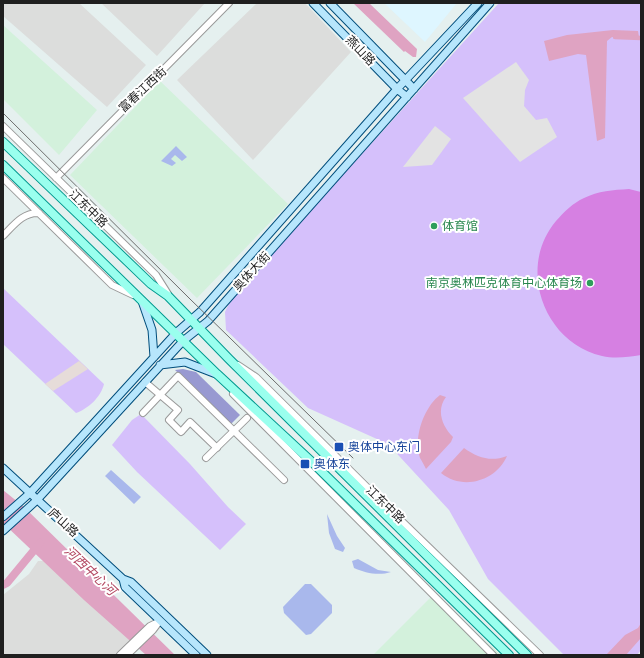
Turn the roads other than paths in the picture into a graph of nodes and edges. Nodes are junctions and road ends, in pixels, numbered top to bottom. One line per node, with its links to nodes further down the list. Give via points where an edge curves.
1 (229, 3): 14 (street, 富春江西街)
2 (313, 3): 7 (main road, 燕山路)
3 (330, 3): 6 (main road, 燕山路)
4 (478, 3): 6 (main road, 奥体大街)
5 (490, 3): 8 (main road, 奥体大街)
6 (406, 81): 7 (main road, 奥体大街); 8 (main road, 燕山路)
7 (397, 89): 9 (main road, 燕山路); 19 (main road, 奥体大街, via 202,310)
8 (414, 89): 9 (main road, 奥体大街)
9 (407, 97): 20 (main road, 奥体大街)
10 (3, 126): 14 (street, 江东中路)
11 (3, 142): 17 (main road, 江东中路, via 151,284)
12 (3, 165): 18 (main road, 江东中路)
13 (3, 178): 15 (street, 江东中路)
14 (56, 178): 17 (street, 江东中路, via 156,275)
15 (39, 213): 16 (street, via 31,212); 18 (street, 江东中路, via 112,285)
16 (3, 236)
17 (168, 296): 19 (main road, 江东中路)
18 (142, 299): 21 (main road, 江东中路); 23 (main road, via 152,330)
19 (191, 319): 20 (main road, 江东中路); 21 (main road, 奥体大街)
20 (200, 327): 22 (main road, 奥体大街); 24 (main road, 江东中路)
21 (176, 333): 22 (main road, 江东中路); 23 (main road, 奥体大街)
22 (183, 341): 25 (main road, 奥体大街); 26 (main road, 江东中路)
23 (154, 357): 36 (main road, 奥体大街)
24 (228, 359): 48 (main road, 江东中路); 49 (street, 江东中路, via 256,377)
25 (160, 365): 26 (main road, via 185,362); 27 (main road, 奥体大街)
26 (217, 374): 46 (street, 江东中路, via 244,406); 47 (main road, 江东中路, via 314,464)
27 (145, 382): 28 (street); 37 (main road, 奥体大街)
28 (161, 394): 29 (street); 31 (street, via 178,376); 32 (street, via 178,410 169,420 181,432 190,422)
29 (143, 413)
30 (247, 418): 31 (street)
31 (233, 431): 32 (street); 35 (street)
32 (216, 448): 33 (street)
33 (206, 458)
34 (3, 468): 36 (main road, 庐山路)
35 (284, 480)
36 (30, 493): 37 (main road, 庐山路); 38 (main road, 奥体大街)
37 (37, 500): 39 (main road, 奥体大街); 40 (main road, 庐山路)
38 (3, 517)
39 (5, 529)
40 (123, 579): 41 (main road, 庐山路, via 126,587); 45 (main road, 庐山路, via 131,582)
41 (160, 620): 42 (street); 44 (main road, 庐山路)
42 (129, 651): 43 (street)
43 (120, 655)
44 (196, 655)
45 (206, 655)
46 (493, 655)
47 (509, 655)
48 (527, 655)
49 (540, 655)

